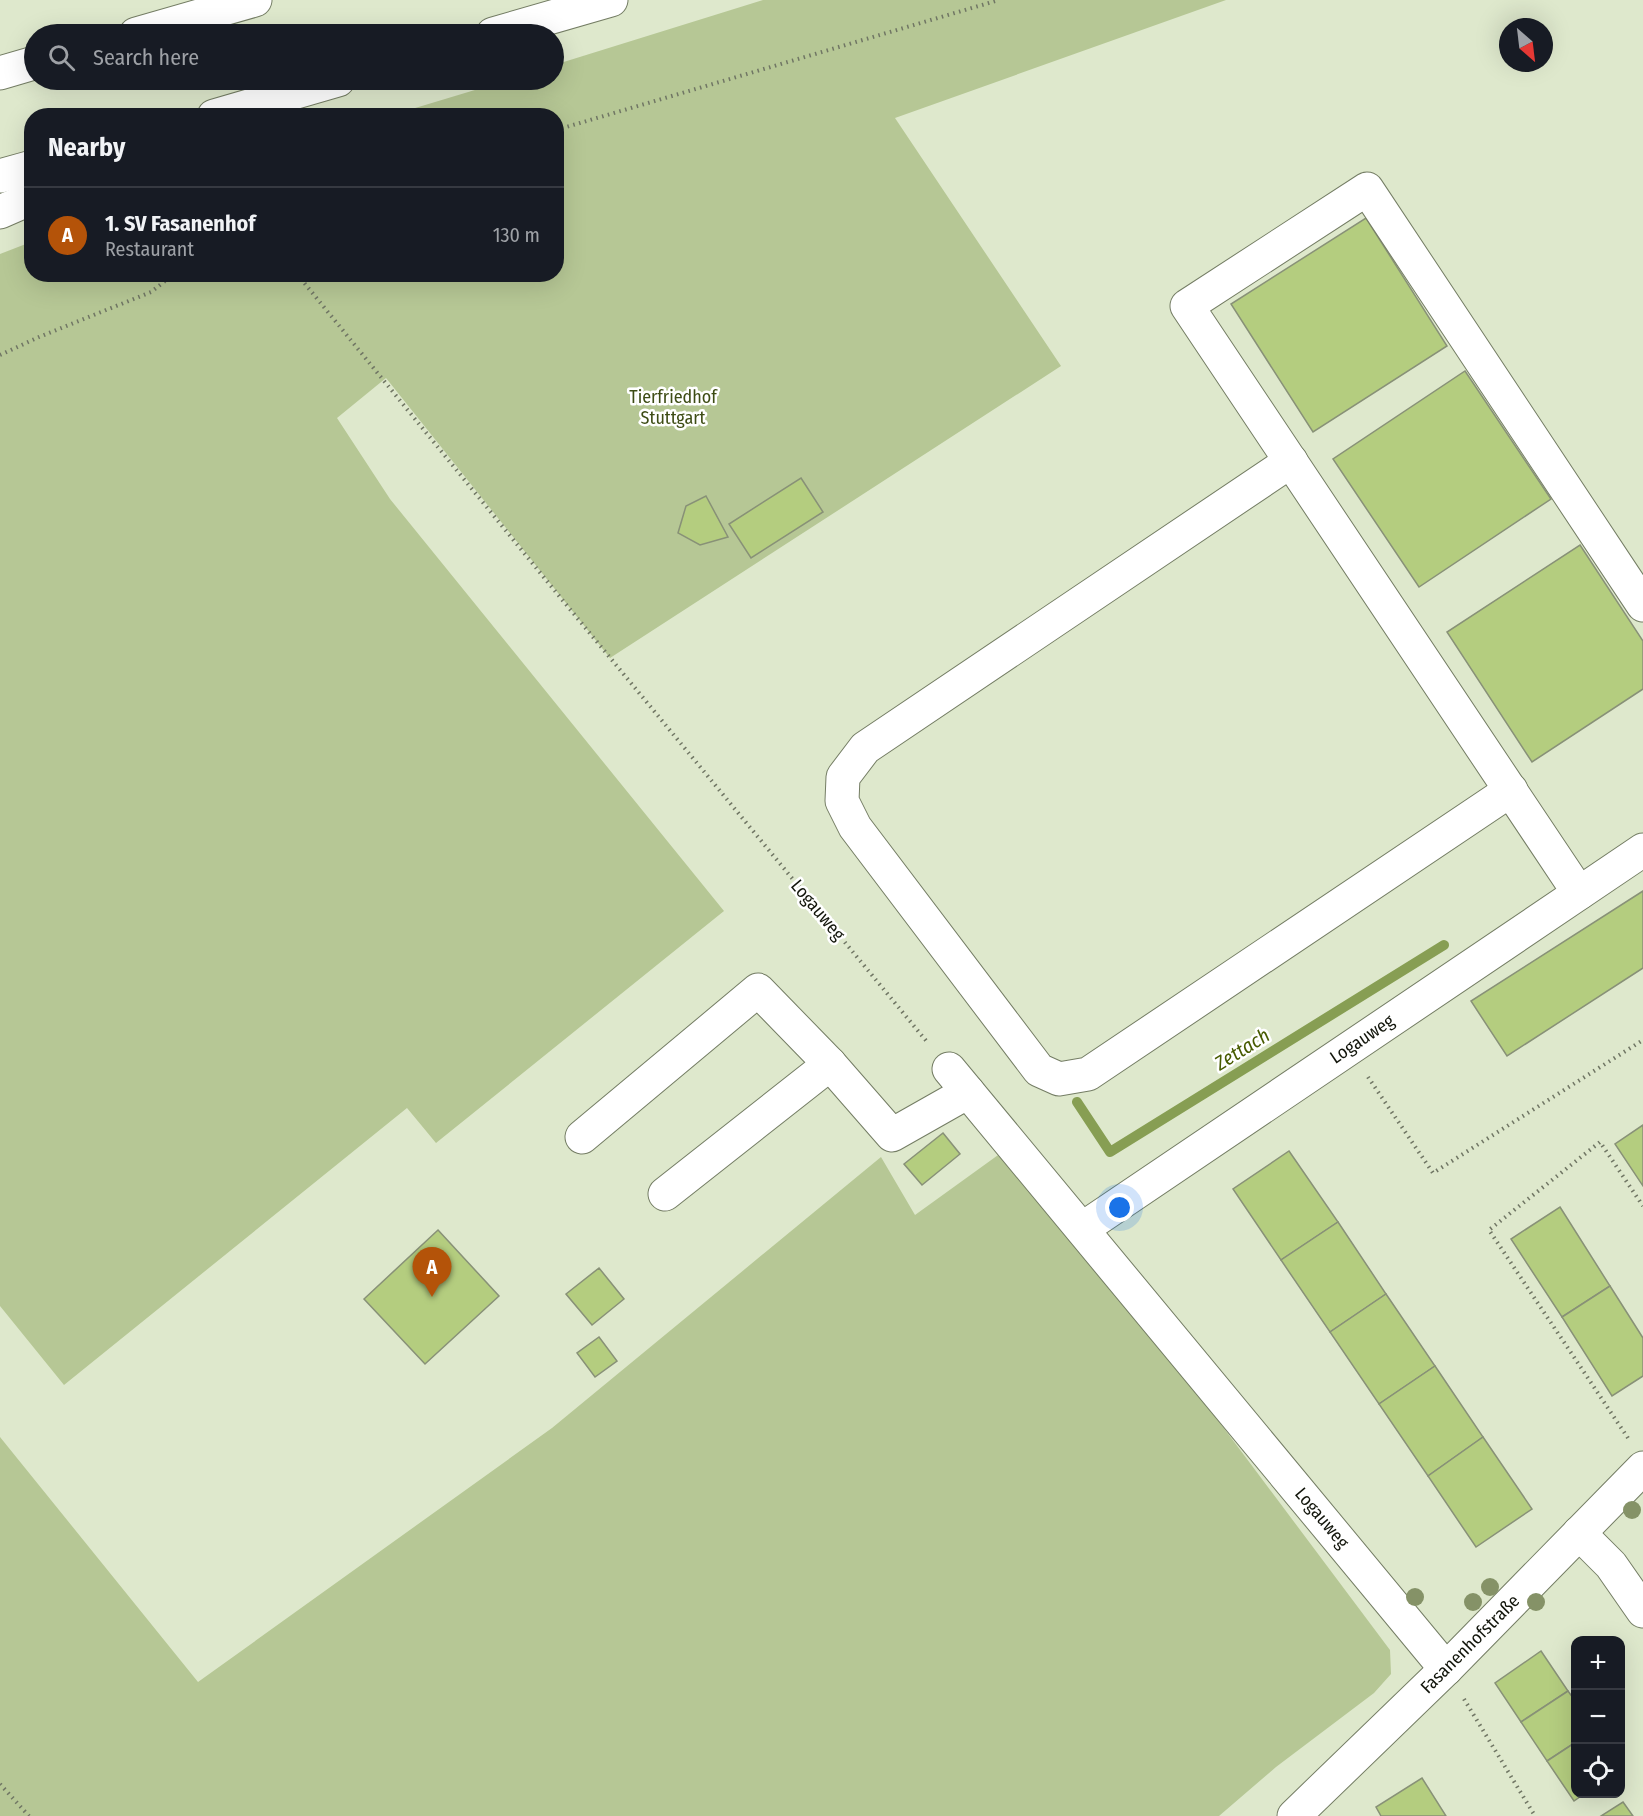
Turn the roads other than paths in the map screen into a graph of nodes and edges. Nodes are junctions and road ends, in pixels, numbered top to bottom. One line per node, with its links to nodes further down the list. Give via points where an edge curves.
1 (255, 0): 3 (main road)
2 (611, 0): 4 (main road)
3 (171, 24)
4 (528, 24)
5 (24, 66): 6 (main road)
6 (0, 73)
7 (304, 90): 8 (main road)
8 (242, 108)
9 (24, 169): 10 (main road)
10 (0, 176)
11 (24, 202): 12 (main road)
12 (0, 212)
13 (1291, 461): 14 (main road, via 1187,306 1367,189); 15 (main road); 15 (main road, via 865,748 843,777 842,801 855,827 1039,1070 1059,1079 1088,1074)
14 (1643, 605)
15 (1510, 790): 17 (main road)
16 (1643, 850): 17 (main road, Logauweg)
17 (1579, 893): 21 (main road, Logauweg)
18 (830, 1064): 19 (main road, via 758,990); 20 (main road); 21 (main road, Logauweg, via 892,1135 958,1081)
19 (582, 1137)
20 (665, 1194)
21 (1082, 1229): 25 (main road, Logauweg)
22 (1637, 1455): 23 (main road, Fasanenhofstraße)
23 (1579, 1533): 24 (main road, via 1611,1565); 25 (main road, Fasanenhofstraße)
24 (1643, 1611)
25 (1446, 1669): 26 (main road, Fasanenhofstraße)
26 (1294, 1816)

